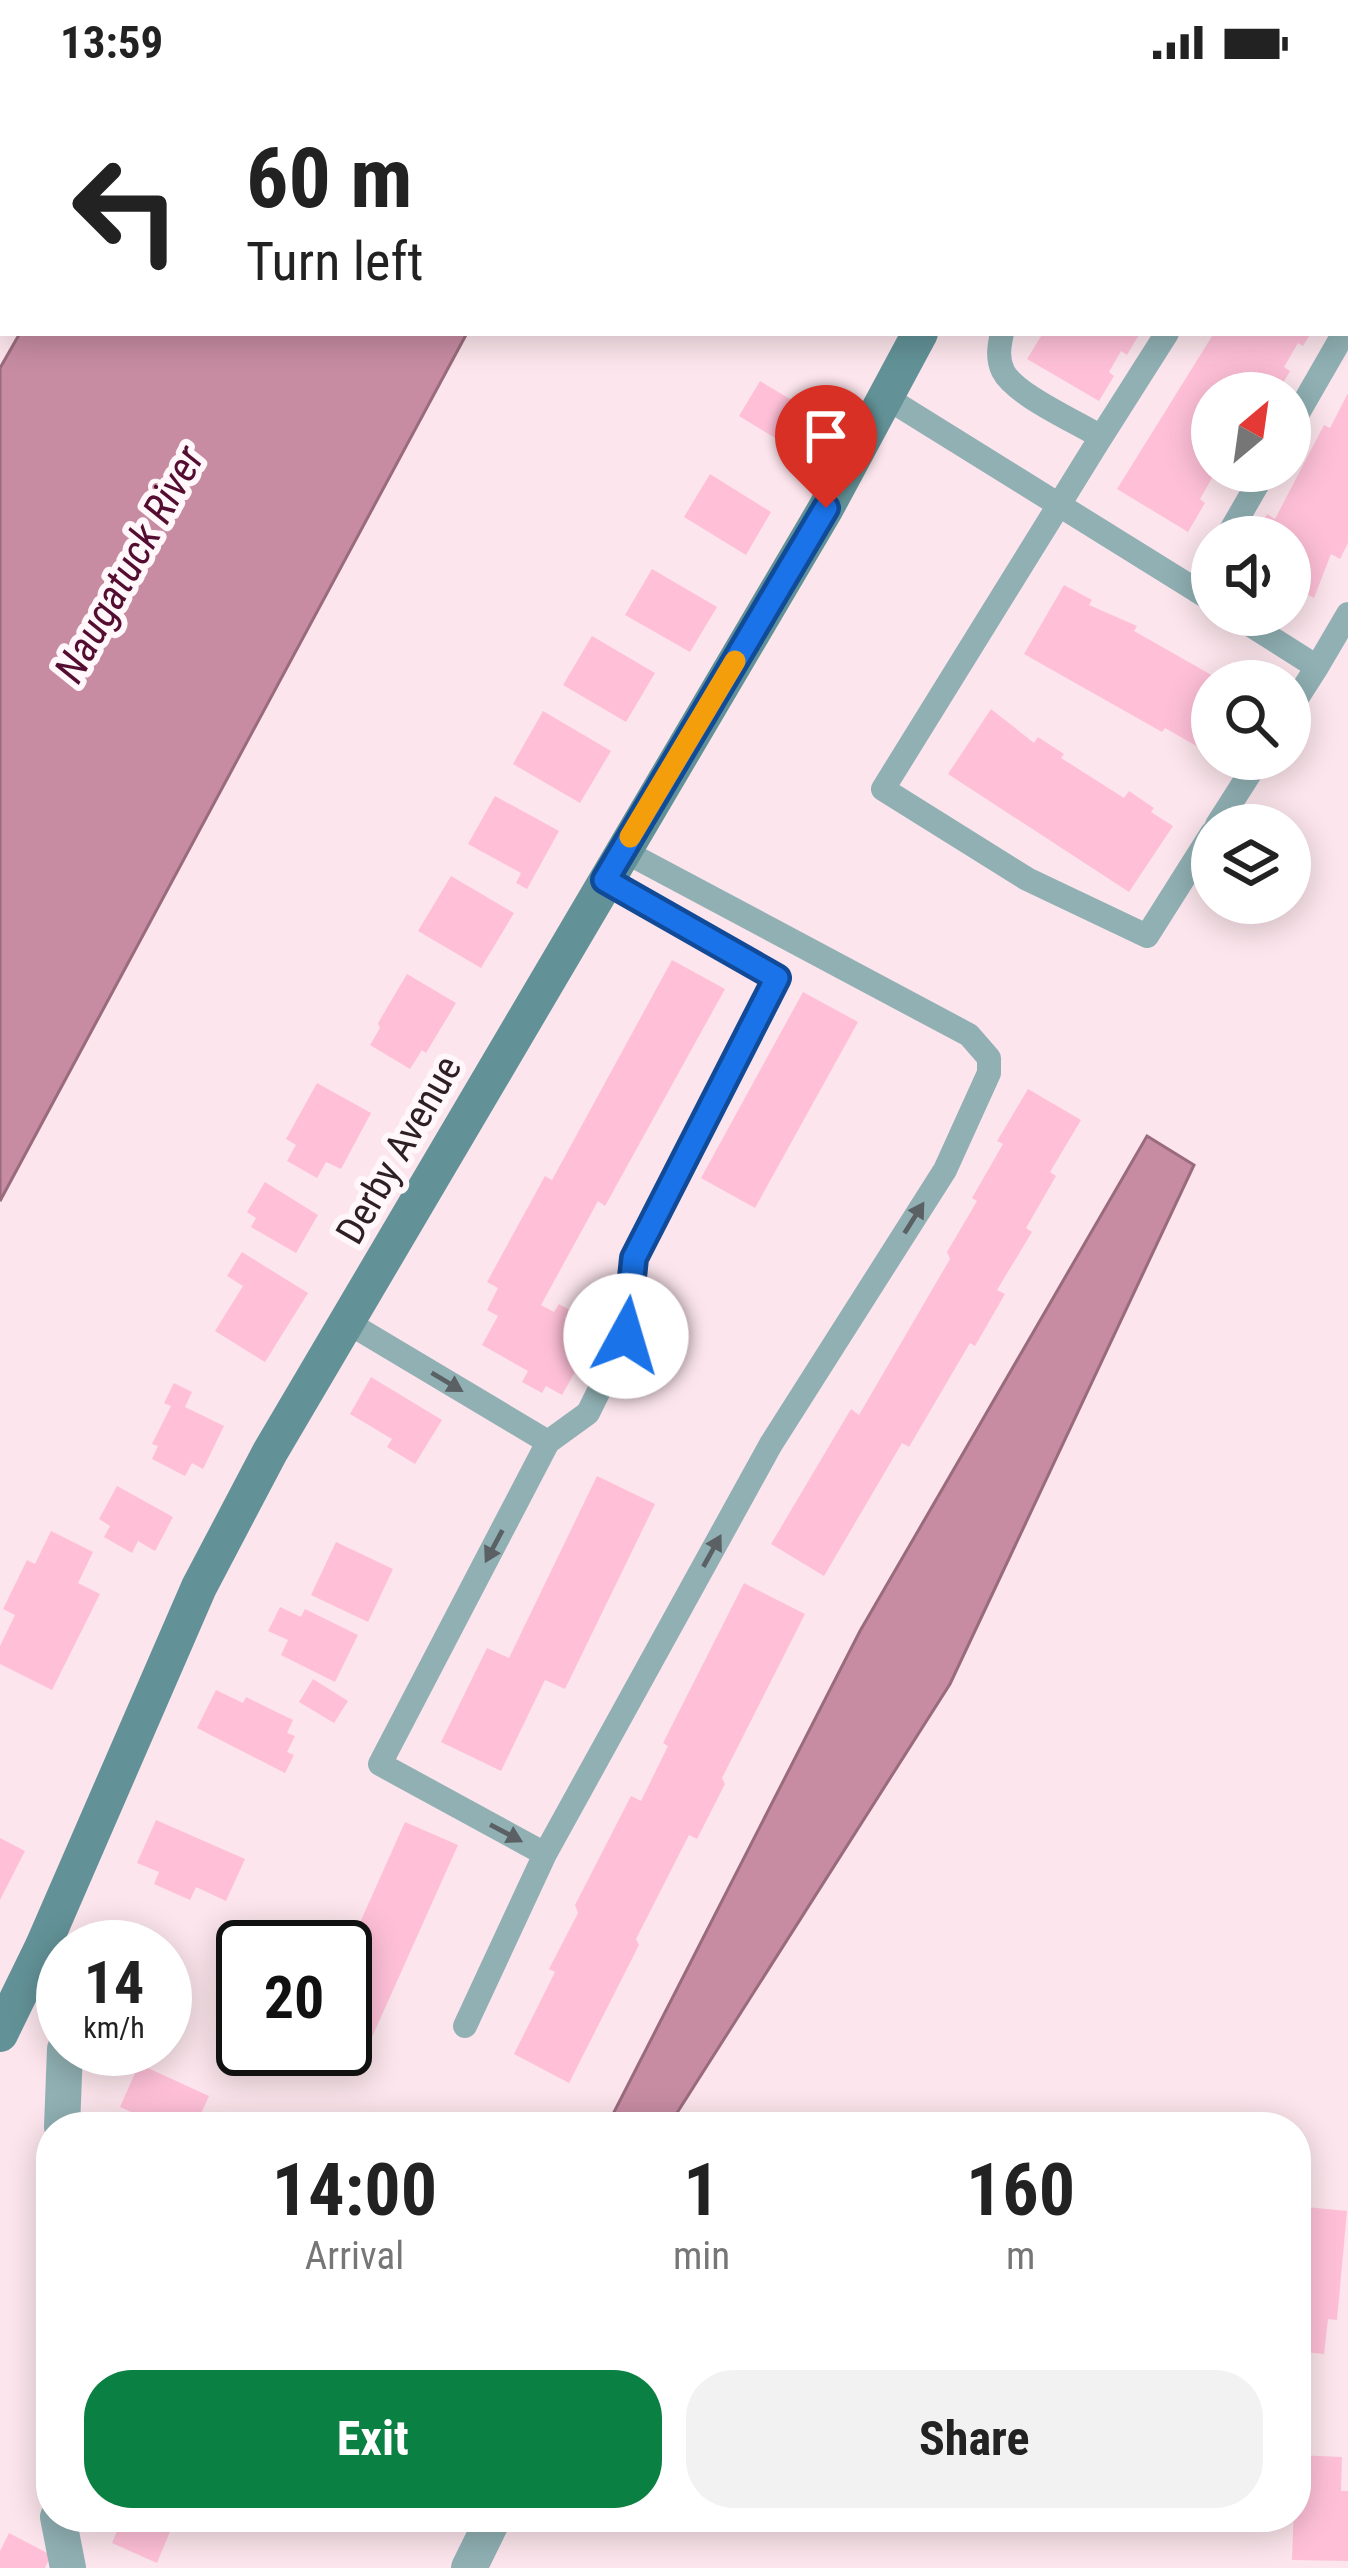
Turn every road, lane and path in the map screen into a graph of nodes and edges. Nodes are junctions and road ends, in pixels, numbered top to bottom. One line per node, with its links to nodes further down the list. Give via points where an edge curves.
1 (918, 336): 6 (main road, Derby Avenue)
2 (1001, 336): 7 (lane, via 1004,374)
3 (1165, 336): 7 (lane)
4 (1342, 336): 5 (lane)
5 (1311, 390)
6 (886, 398): 8 (lane); 14 (main road, Derby Avenue)
7 (1101, 436): 8 (lane)
8 (1060, 503): 9 (lane); 15 (lane, via 883,789 1027,879 1147,936)
9 (1191, 588)
10 (1348, 614): 12 (lane)
11 (1268, 636): 12 (lane)
12 (1317, 667): 13 (lane)
13 (1311, 676)
14 (614, 865): 16 (main road, Derby Avenue); 17 (lane, via 777,978 634,1258 626,1336 587,1413); 18 (lane, one-way to 14, via 771,1444 945,1170 989,1073 989,1058 969,1035)
15 (1191, 866)
16 (347, 1322): 17 (lane, one-way to 17); 19 (main road, Derby Avenue, via 199,1587)
17 (548, 1442): 18 (lane, one-way to 18, via 380,1765)
18 (545, 1854): 21 (lane)
19 (69, 1920)
20 (36, 1984): 22 (main road, Derby Avenue)
21 (465, 2026)
22 (0, 2035)
23 (64, 2076): 24 (street)
24 (63, 2112)
25 (61, 2532): 27 (street)
26 (487, 2532): 28 (street)
27 (68, 2568)
28 (469, 2568)

